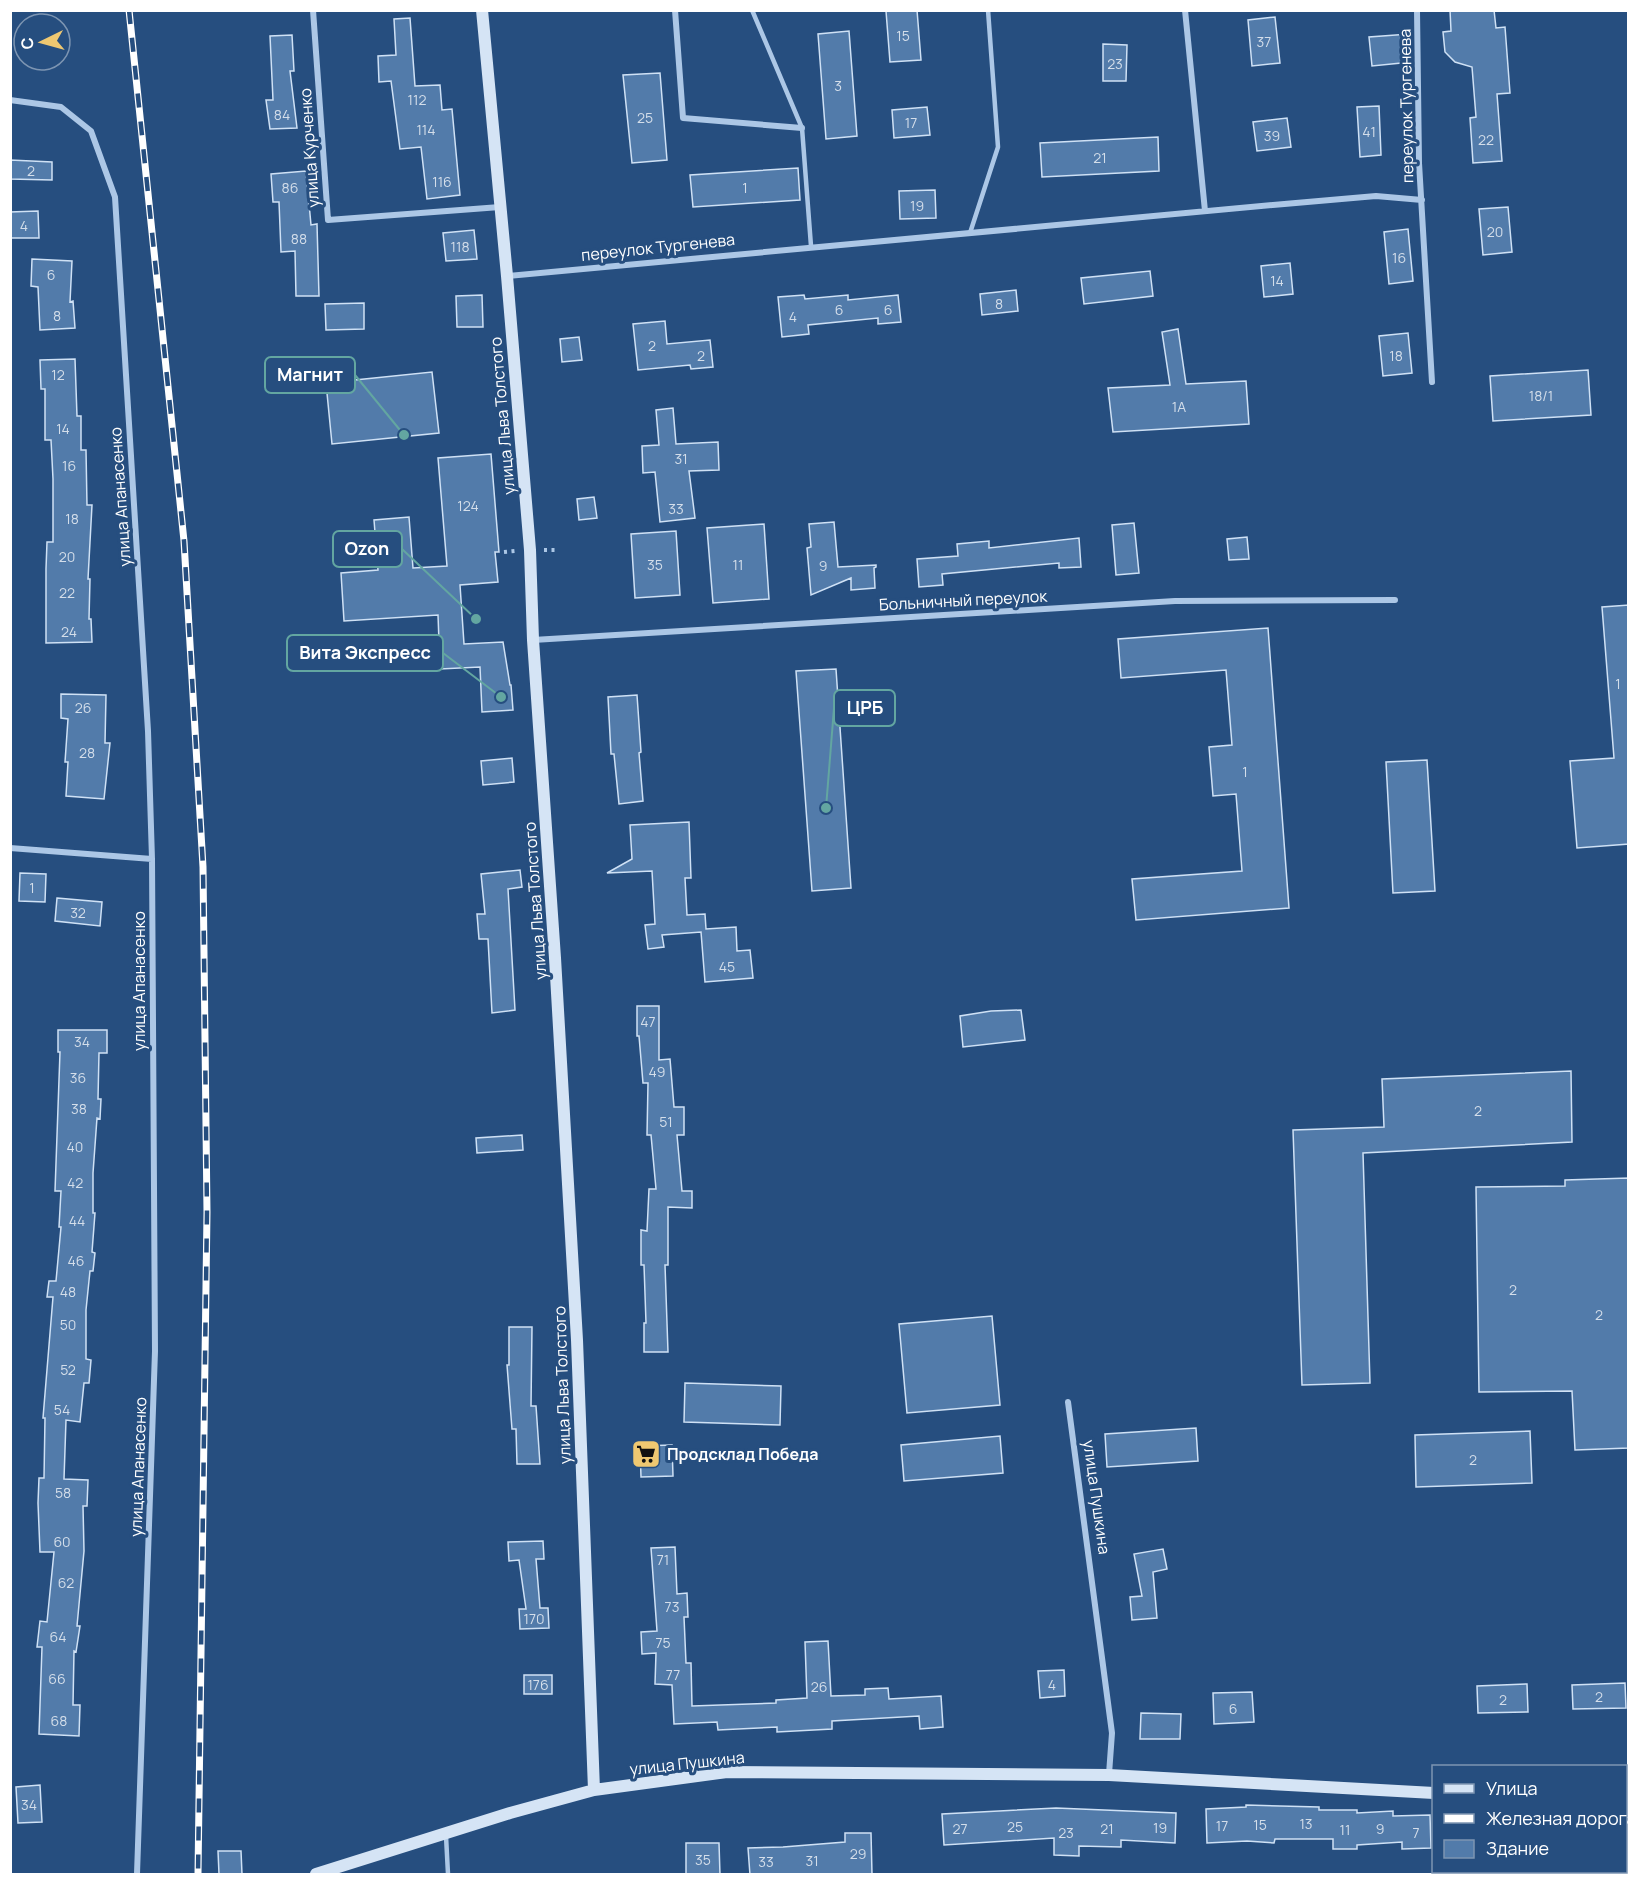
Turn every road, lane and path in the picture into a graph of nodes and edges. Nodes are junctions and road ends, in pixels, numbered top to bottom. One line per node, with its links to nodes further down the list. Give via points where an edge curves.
1 (313, 10): 11 (street, улица Курченко, via 328,220)
2 (482, 10): 11 (main road, улица Льва Толстого)
3 (675, 10): 9 (street, via 683,118)
4 (752, 10): 9 (lane)
5 (988, 10): 13 (lane, via 998,147)
6 (1185, 10): 12 (street)
7 (1418, 10): 10 (street, переулок Тургенева)
8 (10, 100): 20 (street, улица Апанасенко, via 62,107 91,131 115,197 148,731)
9 (802, 128): 14 (lane)
10 (1422, 200): 12 (street, переулок Тургенева, via 1376,196); 16 (street)
11 (501, 207): 15 (main road, улица Льва Толстого)
12 (1205, 211): 13 (street, переулок Тургенева)
13 (970, 233): 14 (street, переулок Тургенева)
14 (811, 246): 15 (street, переулок Тургенева)
15 (507, 276): 18 (main road, улица Льва Толстого, via 530,550)
16 (1432, 382)
17 (1395, 600): 18 (street, Больничный переулок, via 1175,601)
18 (533, 640): 23 (main road, улица Льва Толстого, via 576,1328)
19 (10, 848): 20 (street)
20 (152, 859): 26 (street, улица Апанасенко, via 155,1351)
21 (1068, 1402): 22 (street, улица Пушкина, via 1112,1733)
22 (1109, 1775): 23 (main road, улица Пушкина, via 727,1772); 24 (main road, улица Пушкина)
23 (594, 1790): 25 (main road, улица Пушкина)
24 (1432, 1793)
25 (446, 1833): 27 (main road, улица Пушкина); 28 (lane)
26 (137, 1875)
27 (316, 1875)
28 (448, 1875)

